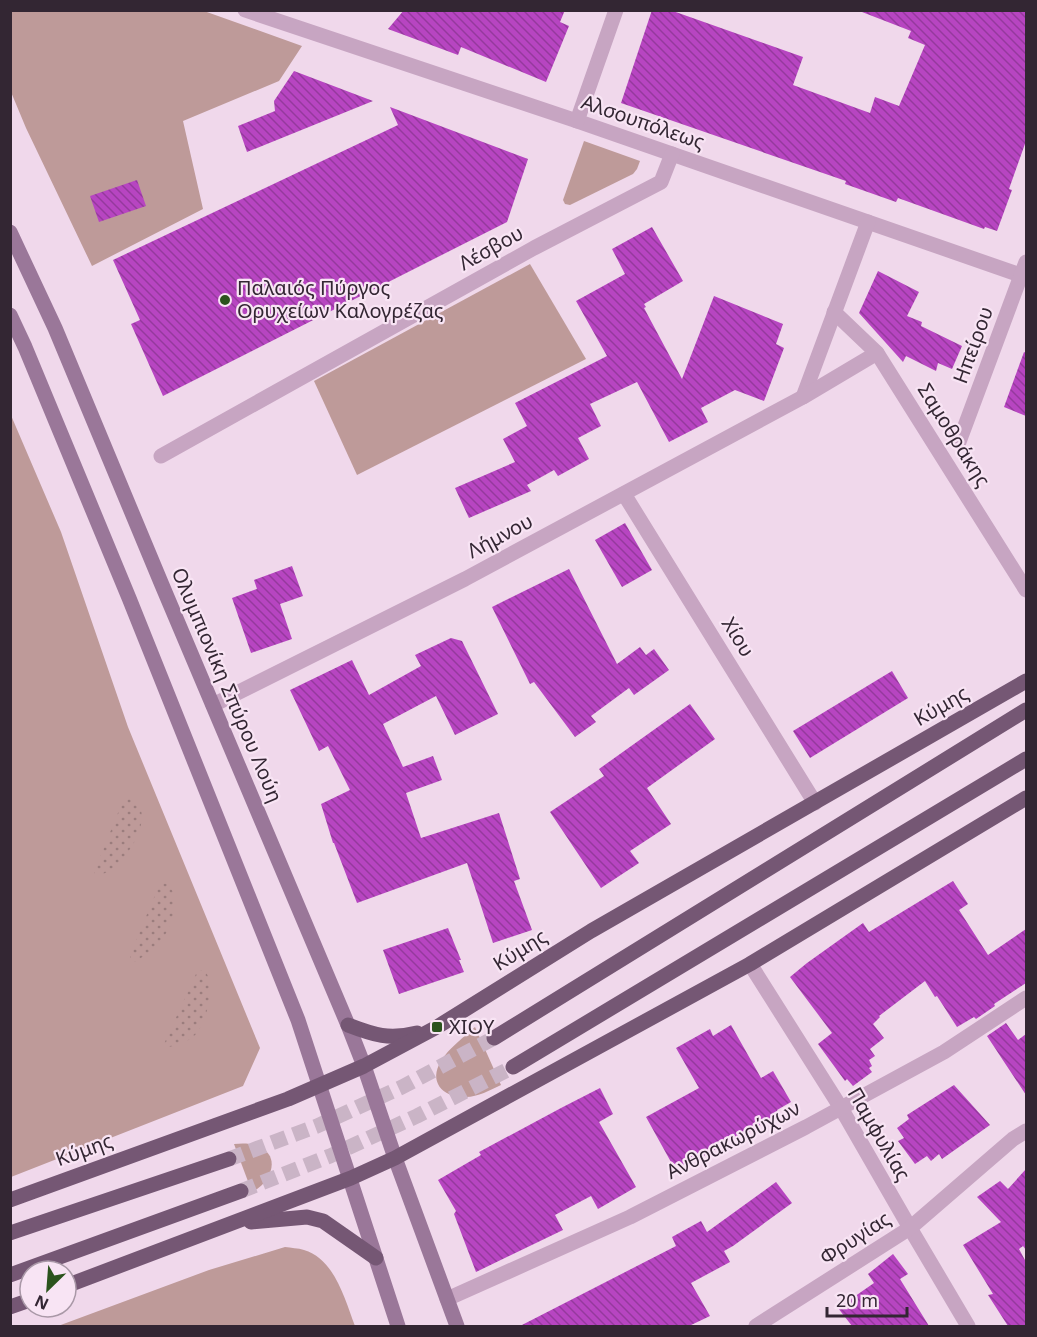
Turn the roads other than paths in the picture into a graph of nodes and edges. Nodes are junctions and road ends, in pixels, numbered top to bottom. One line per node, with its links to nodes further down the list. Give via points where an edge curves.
1 (245, 10): 3 (street, Αλσουπόλεως)
2 (616, 10): 3 (street)
3 (577, 121): 4 (street, Αλσουπόλεως)
4 (672, 154): 5 (street, Αλσουπόλεως); 13 (street, Λέσβου, via 661,182 534,248)
5 (868, 222): 7 (street, Αλσουπόλεως); 8 (street)
6 (10, 232): 17 (main road, Ολυμπιονίκη Σπύρου Λούη, via 55,328)
7 (1025, 272): 12 (street, Ηπείρου)
8 (834, 312): 10 (street, Σαμοθράκης); 11 (street)
9 (10, 315): 29 (main road, via 138,620)
10 (877, 353): 11 (street, Λήμνου); 15 (street, Σαμοθράκης)
11 (803, 397): 14 (street, Λήμνου)
12 (959, 442)
13 (161, 456)
14 (624, 494): 17 (street, Λήμνου, via 465,579); 21 (street, Χίου)
15 (1026, 590)
16 (1026, 681): 21 (main road, Κύμης)
17 (213, 705): 24 (main road, Ολυμπιονίκη Σπύρου Λούη)
18 (1026, 710): 26 (main road)
19 (1026, 759): 28 (main road)
20 (1026, 798): 22 (main road)
21 (815, 803): 25 (main road, Κύμης, via 591,931)
22 (750, 964): 30 (street, Παμφυλίας); 32 (main road)
23 (1026, 998): 30 (street, Ανθρακωρύχων, via 944,1052)
24 (348, 1025): 25 (main road, via 382,1036 402,1036); 27 (main road, Ολυμπιονίκη Σπύρου Λούη)
25 (437, 1027): 27 (main road, Κύμης)
26 (494, 1038)
27 (364, 1066): 29 (main road, Κύμης); 32 (main road, Ολυμπιονίκη Σπύρου Λούη)
28 (513, 1067)
29 (320, 1084): 34 (main road); 36 (main road, Κύμης)
30 (841, 1108): 38 (street, Παμφυλίας); 43 (street, Ανθρακωρύχων, via 630,1217)
31 (1026, 1131): 38 (street, Φρυγίας)
32 (395, 1158): 34 (main road); 43 (main road, Ολυμπιονίκη Σπύρου Λούη)
33 (229, 1159): 39 (main road)
34 (351, 1179): 37 (main road); 40 (main road)
35 (241, 1191): 41 (main road)
36 (10, 1200)
37 (230, 1224): 40 (main road, via 307,1217 322,1221); 42 (main road)
38 (910, 1228): 46 (street, Φρυγίας); 47 (street, Παμφυλίας)
39 (10, 1233)
40 (376, 1258): 44 (main road)
41 (10, 1275)
42 (78, 1281)
43 (447, 1299): 45 (main road, Ολυμπιονίκη Σπύρου Λούη)
44 (399, 1326)
45 (457, 1326)
46 (756, 1326)
47 (968, 1326)

